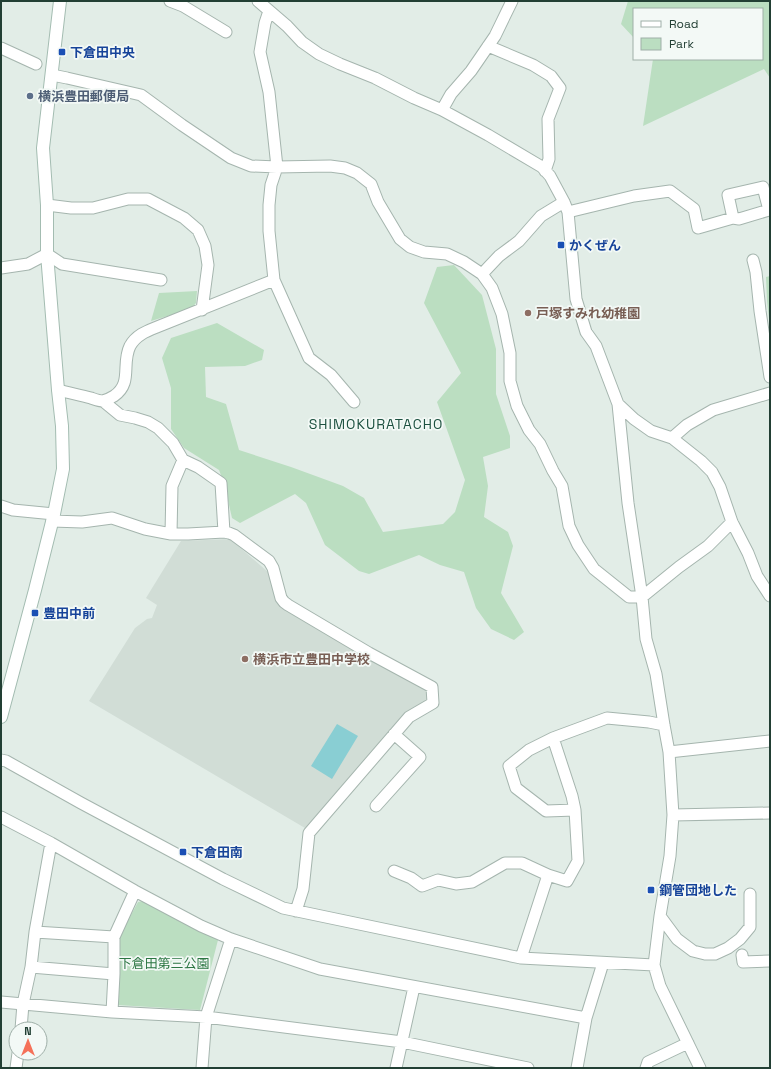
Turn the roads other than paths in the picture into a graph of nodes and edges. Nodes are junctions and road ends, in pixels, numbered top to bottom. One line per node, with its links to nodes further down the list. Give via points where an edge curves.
1 (60, 1): 10 (street)
2 (170, 1): 6 (street)
3 (258, 1): 5 (street)
4 (512, 1): 7 (street)
5 (269, 11): 11 (street, via 319,54); 12 (street, via 260,52 269,92)
6 (226, 32)
7 (488, 46): 11 (street, via 451,94); 13 (street, via 533,65 551,76 560,88 548,119 548,159)
8 (1, 48): 9 (street)
9 (36, 64)
10 (52, 75): 12 (street, via 141,95 231,158 251,166); 14 (street, via 43,148)
11 (442, 110): 13 (street, via 502,143)
12 (277, 167): 20 (street, via 330,166 357,173 370,184 400,239 410,247 424,252 447,254); 22 (street, via 271,185 269,205)
13 (545, 171): 15 (street)
14 (47, 205): 17 (street); 23 (street, via 93,208 128,199 148,199 184,218 198,230 205,246 208,265)
15 (566, 207): 16 (street, via 670,191 694,209 698,228); 20 (street, via 541,216 519,241 499,256); 29 (street, via 576,299 586,332 596,346)
16 (734, 218)
17 (47, 254): 19 (street, via 28,264); 21 (street, via 62,264); 25 (street)
18 (753, 260): 24 (street)
19 (1, 268)
20 (482, 274): 38 (street, via 492,288 502,314 510,353 510,381 517,406 562,486 569,526 578,545 594,570 629,597)
21 (161, 280)
22 (274, 280): 23 (street); 28 (street, via 309,358 331,375)
23 (202, 310): 27 (street, via 157,327 134,340 127,354 123,388 112,398)
24 (770, 377)
25 (58, 390): 27 (street); 33 (street, via 63,469)
26 (770, 393): 30 (street, via 713,410 687,425)
27 (103, 401): 31 (street, via 120,415 148,422 158,428 173,443)
28 (354, 402)
29 (618, 404): 30 (street, via 651,431); 38 (street, via 628,503)
30 (672, 438): 34 (street, via 712,472)
31 (183, 460): 35 (street, via 221,483); 36 (street, via 172,486)
32 (1, 506): 33 (street)
33 (53, 517): 36 (street, via 82,522 112,518); 39 (street)
34 (732, 522): 37 (street, via 757,576); 38 (street, via 708,546)
35 (224, 532): 36 (street); 41 (street, via 234,535 269,561 281,598 288,605 432,687 433,703 409,717)
36 (171, 534)
37 (770, 596)
38 (642, 597): 40 (street, via 646,639 656,674)
39 (1, 717)
40 (664, 725): 42 (street, via 607,718); 44 (street)
41 (394, 734): 46 (street, via 420,757); 56 (street, via 309,833 303,889)
42 (553, 738): 47 (street); 47 (street, via 529,750 509,766 516,788 546,811)
43 (770, 741): 44 (street)
44 (669, 752): 49 (street)
45 (1, 760): 56 (street, via 222,879 283,908)
46 (376, 806)
47 (575, 810): 53 (street, via 578,862 567,881)
48 (770, 813): 49 (street)
49 (673, 815): 57 (street, via 670,856)
50 (1, 816): 51 (street)
51 (51, 843): 54 (street); 58 (street)
52 (394, 870): 53 (street, via 422,886 438,880 456,884 472,882 505,863 522,863)
53 (548, 875): 62 (street)
54 (135, 892): 59 (street); 60 (street)
55 (750, 894): 57 (street, via 750,927 740,939 716,954 693,951 677,939)
56 (296, 911): 62 (street)
57 (660, 916): 65 (street)
58 (36, 932): 59 (street); 66 (street)
59 (114, 937): 67 (street)
60 (231, 939): 68 (street, via 320,969); 72 (street)
61 (742, 955): 63 (street, via 743,962)
62 (521, 958): 64 (street)
63 (770, 961)
64 (603, 963): 65 (street); 73 (street)
65 (654, 965): 76 (street, via 660,986)
66 (31, 967): 67 (street); 70 (street)
67 (114, 974): 71 (street)
68 (414, 987): 73 (street); 75 (street)
69 (1, 1002): 70 (street)
70 (24, 1004): 71 (street); 74 (street)
71 (112, 1012): 72 (street)
72 (206, 1017): 75 (street); 77 (street)
73 (586, 1018): 80 (street)
74 (22, 1021)
75 (402, 1042): 78 (street); 79 (street)
76 (688, 1043): 81 (street, via 648,1062); 82 (street)
77 (202, 1068)
78 (396, 1068)
79 (528, 1068)
80 (577, 1068)
81 (646, 1068)
82 (700, 1068)

